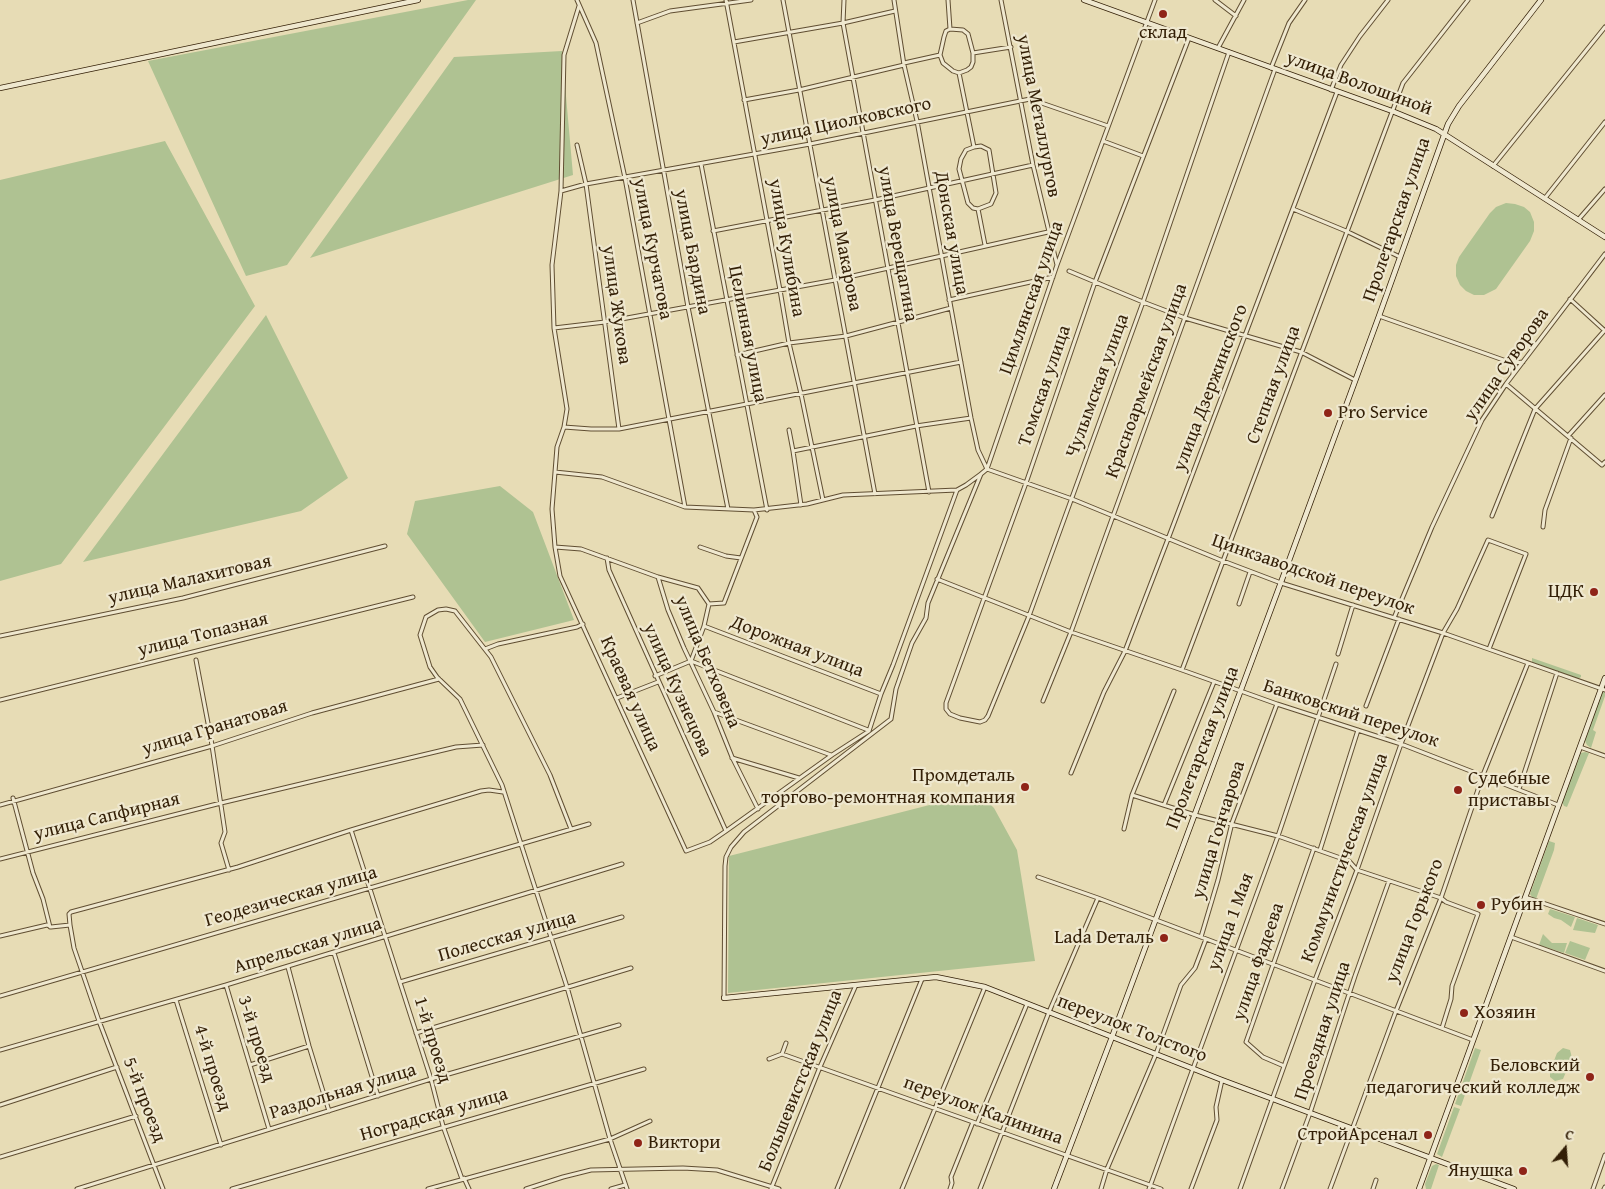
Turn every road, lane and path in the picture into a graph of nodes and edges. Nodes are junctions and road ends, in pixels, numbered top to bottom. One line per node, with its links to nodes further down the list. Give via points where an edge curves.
1 (418, 0): 39 (street)
2 (577, 0): 19 (street, улица Курчатова)
3 (633, 0): 22 (street, улица Бардина)
4 (751, 0): 18 (street)
5 (783, 0): 27 (street, улица Макарова)
6 (844, 0): 23 (street, улица Верещагина)
7 (894, 0): 20 (street, Донская улица)
8 (948, 0): 26 (street)
9 (1002, 0): 30 (street, улица Металлургов)
10 (1084, 0): 24 (street, улица Волошиной)
11 (1155, 0): 24 (street, Цимлянская улица)
12 (1216, 0): 21 (street)
13 (1244, 0): 21 (street)
14 (1305, 0): 36 (street, Красноармейская улица, via 1289,23)
15 (1388, 0): 41 (street, улица Дзержинского, via 1341,65)
16 (1468, 0): 45 (street, Степная улица, via 1403,84)
17 (1541, 0): 50 (street, Пролетарская улица, via 1459,106)
18 (726, 2): 22 (street, via 670,11); 29 (street, улица Кулибина)
19 (579, 6): 62 (street, улица Курчатова, via 596,43); 67 (street, Краевая улица, via 564,55)
20 (895, 11): 23 (street); 35 (street, Донская улица)
21 (1236, 16): 31 (street)
22 (637, 23): 60 (street, улица Бардина)
23 (843, 23): 27 (street); 38 (street, улица Верещагина)
24 (1146, 23): 28 (street, улица Волошиной); 48 (street, Цимлянская улица)
25 (1605, 27): 59 (street)
26 (950, 29): 33 (street, via 967,32); 34 (street, via 946,31)
27 (789, 33): 29 (street); 40 (street, улица Макарова)
28 (1189, 38): 31 (street, улица Волошиной); 56 (street, Томская улица)
29 (734, 42): 42 (street, улица Кулибина)
30 (1011, 47): 33 (street); 43 (street, улица Металлургов)
31 (1218, 48): 32 (street, улица Волошиной)
32 (1230, 52): 36 (street, улица Волошиной); 93 (street, Чулымская улица)
33 (974, 53): 37 (street, via 971,67)
34 (940, 55): 35 (street); 37 (street, via 946,67)
35 (904, 64): 38 (street); 46 (street, Донская улица)
36 (1273, 68): 41 (street, улица Волошиной); 98 (street, Красноармейская улица)
37 (959, 73): 44 (street)
38 (853, 77): 40 (street); 49 (street, улица Верещагина)
39 (0, 88)
40 (799, 90): 42 (street); 52 (street, улица Макарова)
41 (1334, 91): 45 (street, улица Волошиной); 71 (street, улица Дзержинского)
42 (744, 100): 55 (street, улица Кулибина)
43 (1021, 100): 44 (street, улица Циолковского); 48 (street, улица Циолковского, via 1030,99); 58 (street, улица Металлургов)
44 (968, 111): 46 (street, улица Циолковского); 54 (street)
45 (1392, 111): 50 (street, улица Волошиной); 76 (street, Степная улица)
46 (917, 121): 49 (street, улица Циолковского); 65 (street, Донская улица)
47 (1605, 122): 68 (street)
48 (1108, 126): 51 (street, Цимлянская улица)
49 (863, 132): 52 (street, улица Циолковского); 69 (street, улица Верещагина)
50 (1444, 134): 59 (street, улица Волошиной); 82 (street, Пролетарская улица)
51 (1103, 141): 56 (street); 83 (street, Цимлянская улица)
52 (810, 144): 55 (street, улица Циолковского); 72 (street, улица Макарова)
53 (577, 145): 64 (street, улица Жукова)
54 (974, 147): 61 (street, via 989,150); 63 (street, via 966,150 961,159)
55 (755, 154): 57 (street, улица Циолковского); 74 (street, улица Кулибина)
56 (1143, 156): 88 (street, Томская улица)
57 (700, 164): 60 (street, улица Циолковского); 75 (street, Целинная улица)
58 (1033, 164): 61 (street); 77 (street, улица Металлургов)
59 (1494, 166): 68 (street, улица Волошиной)
60 (663, 171): 62 (street, улица Циолковского); 94 (street, улица Бардина)
61 (993, 174): 63 (street); 70 (street, via 996,193 991,204)
62 (625, 178): 64 (street, улица Циолковского); 96 (street, улица Курчатова)
63 (962, 180): 65 (street); 70 (street, via 968,204)
64 (586, 184): 67 (street, улица Циолковского); 99 (street, улица Жукова)
65 (928, 189): 69 (street); 81 (street, Донская улица)
66 (1605, 189): 73 (street)
67 (561, 192): 101 (street, Краевая улица, via 552,265)
68 (1545, 198): 73 (street, улица Волошиной)
69 (875, 200): 72 (street); 84 (street, улица Верещагина)
70 (978, 209): 79 (street)
71 (1293, 209): 76 (street); 104 (street, улица Дзержинского)
72 (821, 211): 74 (street); 87 (street, улица Макарова)
73 (1578, 220): 78 (street, улица Волошиной)
74 (767, 221): 75 (street); 89 (street, улица Кулибина)
75 (714, 231): 90 (street, Целинная улица)
76 (1346, 231): 82 (street); 106 (street, Степная улица)
77 (1048, 232): 79 (street); 83 (street, улица Металлургов)
78 (1605, 237)
79 (985, 245): 81 (street)
80 (1605, 254): 91 (street, улица Суворова)
81 (941, 256): 84 (street); 92 (street, Донская улица)
82 (1400, 257): 97 (street, Пролетарская улица)
83 (1057, 265): 86 (street, Цимлянская улица)
84 (887, 268): 87 (street); 100 (street, улица Верещагина)
85 (1069, 271): 88 (street)
86 (1053, 277): 92 (street); 132 (street, Цимлянская улица)
87 (835, 280): 89 (street); 103 (street, улица Макарова)
88 (1095, 282): 93 (street); 135 (street, Томская улица)
89 (780, 290): 90 (street); 105 (street, улица Кулибина)
90 (727, 299): 94 (street); 107 (street, Целинная улица)
91 (1570, 299): 102 (street); 109 (street, улица Суворова)
92 (949, 300): 95 (street, Донская улица)
93 (1143, 302): 98 (street); 139 (street, Чулымская улица)
94 (688, 307): 96 (street); 120 (street, улица Бардина)
95 (951, 308): 100 (street); 108 (street, Донская улица)
96 (650, 313): 99 (street); 122 (street, улица Курчатова)
97 (1379, 316): 110 (street, Пролетарская улица); 113 (street, Пролетарская улица)
98 (1185, 318): 104 (street); 146 (street, Красноармейская улица)
99 (605, 322): 101 (street); 125 (street, улица Жукова)
100 (898, 322): 103 (street); 111 (street, улица Верещагина)
101 (554, 328): 124 (street, Краевая улица, via 567,409)
102 (1605, 331): 119 (street)
103 (846, 336): 105 (street); 114 (street, улица Макарова)
104 (1245, 336): 106 (street); 149 (street, улица Дзержинского)
105 (789, 343): 107 (street); 116 (street, улица Кулибина)
106 (1301, 352): 113 (street); 155 (street, Степная улица)
107 (737, 355): 118 (street, Целинная улица)
108 (961, 362): 111 (street); 121 (street, Донская улица)
109 (1523, 362): 110 (street, Пролетарская улица); 112 (street, улица Суворова)
110 (1512, 363): 112 (street)
111 (907, 374): 114 (street); 123 (street, улица Верещагина)
112 (1513, 375): 115 (street, улица Суворова)
113 (1356, 381): 159 (street, Пролетарская улица)
114 (854, 384): 116 (street); 127 (street, улица Макарова)
115 (1506, 384): 119 (street); 166 (street, улица Суворова, via 1482,420)
116 (801, 394): 118 (street); 129 (street, улица Кулибина)
117 (1605, 395): 128 (street)
118 (746, 405): 120 (street); 145 (street, Целинная улица)
119 (1536, 408): 128 (street); 147 (street)
120 (708, 412): 122 (street); 143 (street, улица Бардина)
121 (971, 418): 123 (street); 132 (street, Донская улица, via 978,450)
122 (670, 420): 125 (street); 142 (street, улица Курчатова)
123 (916, 426): 127 (street); 137 (street, улица Верещагина)
124 (564, 427): 125 (street); 133 (street, Краевая улица, via 557,447)
125 (619, 429)
126 (789, 430): 130 (street)
127 (865, 437): 129 (street); 138 (street, улица Макарова)
128 (1569, 437): 131 (street); 148 (street, via 1544,510)
129 (813, 448): 130 (street); 140 (street, улица Кулибина)
130 (794, 451): 141 (street)
131 (1604, 464)
132 (987, 469): 134 (street); 135 (street, Цинкзаводской переулок)
133 (555, 472): 142 (street, via 602,477); 151 (street, Краевая улица, via 552,509)
134 (981, 474): 136 (street); 158 (street)
135 (1026, 483): 139 (street, Цинкзаводской переулок); 161 (street, Томская улица)
136 (957, 490): 137 (street); 191 (street)
137 (929, 492): 138 (street)
138 (874, 494): 140 (street, via 844,495)
139 (1072, 499): 146 (street, Цинкзаводской переулок); 165 (street, Чулымская улица)
140 (823, 500): 141 (street)
141 (801, 505): 145 (street)
142 (685, 507): 143 (street)
143 (728, 509): 144 (street)
144 (754, 510): 145 (street); 154 (street, via 757,517)
145 (767, 510)
146 (1113, 516): 149 (street, Цинкзаводской переулок); 170 (street, Красноармейская улица)
147 (1492, 516)
148 (1543, 527)
149 (1168, 539): 155 (street, Цинкзаводской переулок); 175 (street, улица Дзержинского)
150 (385, 546): 172 (street, улица Малахитовая, via 183,598)
151 (555, 547): 153 (street, via 582,549); 168 (street, Краевая улица, via 560,576)
152 (700, 547): 154 (street)
153 (607, 558): 157 (street); 183 (street, улица Кузнецова, via 609,570)
154 (741, 558): 162 (street, via 724,603)
155 (1223, 561): 156 (street, Цинкзаводской переулок); 181 (street, Степная улица)
156 (1250, 572): 159 (street, Цинкзаводской переулок); 163 (street)
157 (658, 577): 162 (street, via 698,588); 178 (street, улица Бетховена, via 668,610)
158 (938, 579): 161 (street, Банковский переулок); 271 (street, via 926,618 912,644 896,689 891,719 744,832 731,847 725,866)
159 (1281, 583): 164 (street, Цинкзаводской переулок); 190 (street, Пролетарская улица)
160 (413, 597): 193 (street, улица Топазная)
161 (984, 598): 165 (street, Банковский переулок); 199 (street, Томская улица, via 946,703 950,714)
162 (709, 604): 169 (street)
163 (1239, 604)
164 (1353, 605): 166 (street, Цинкзаводской переулок); 176 (street)
165 (1029, 616): 170 (street, Банковский переулок); 199 (street, Чулымская улица, via 988,716)
166 (1394, 618): 167 (street, Цинкзаводской переулок)
167 (1399, 619): 171 (street, Цинкзаводской переулок); 196 (street)
168 (583, 624): 173 (street); 192 (street, Краевая улица)
169 (704, 626): 178 (street); 191 (street, Дорожная улица)
170 (1071, 632): 175 (street, Банковский переулок); 194 (street, Красноармейская улица)
171 (1443, 633): 174 (street, Цинкзаводской переулок); 174 (street, Коммунистическая улица, via 1488,540 1526,554); 202 (street, Коммунистическая улица)
172 (0, 636)
173 (485, 649): 185 (street, via 455,610 438,610 426,617 420,635 430,667); 224 (street, via 550,775)
174 (1489, 649): 179 (street, Цинкзаводской переулок)
175 (1125, 651): 181 (street, Банковский переулок); 209 (street, улица Дзержинского, via 1104,692)
176 (1338, 654)
177 (196, 660): 204 (street)
178 (691, 661): 183 (street); 197 (street, улица Бетховена); 201 (street)
179 (1528, 663): 182 (street, Цинкзаводской переулок); 210 (street, улица Горького)
180 (1336, 664): 198 (street, улица 1 Мая)
181 (1182, 670): 187 (street, Банковский переулок)
182 (1557, 673): 188 (street, Цинкзаводской переулок); 212 (street)
183 (655, 676): 186 (street, улица Кузнецова)
184 (1605, 678): 188 (street)
185 (439, 679): 203 (street, via 460,699); 204 (street, улица Гранатовая, via 283,722)
186 (658, 682): 192 (street); 227 (street, улица Кузнецова)
187 (1214, 682): 190 (street, Банковский переулок); 217 (street)
188 (1603, 689): 205 (street)
189 (1174, 691): 214 (street)
190 (1240, 692): 195 (street, Банковский переулок); 221 (street, Пролетарская улица)
191 (881, 694): 201 (street)
192 (617, 698): 227 (street, Краевая улица, via 686,851 710,842)
193 (0, 700)
194 (1043, 701)
195 (1277, 704): 198 (street, Банковский переулок); 222 (street, улица Гончарова)
196 (1366, 706)
197 (714, 712): 206 (street); 208 (street, улица Бетховена)
198 (1318, 718): 200 (street, Банковский переулок); 228 (street, улица 1 Мая)
199 (980, 722)
200 (1358, 730): 202 (street, Банковский переулок); 231 (street)
201 (869, 731): 206 (street)
202 (1401, 744): 210 (street, Банковский переулок); 236 (street, Коммунистическая улица)
203 (483, 745): 213 (street); 216 (street, улица Сапфирная, via 456,747)
204 (212, 746): 215 (street, улица Гранатовая); 216 (street)
205 (1580, 747): 207 (street); 219 (street)
206 (832, 755): 211 (street)
207 (1605, 756)
208 (732, 757): 211 (street, улица Бетховена); 220 (street, улица Бетховена)
209 (1071, 773)
210 (1483, 775): 212 (street, Банковский переулок); 243 (street, улица Горького)
211 (799, 778): 220 (street)
212 (1520, 789): 219 (street, Банковский переулок)
213 (504, 792): 226 (street, via 481,791); 229 (street)
214 (1132, 795): 217 (street); 225 (street)
215 (14, 799): 218 (street, улица Гранатовая); 232 (street)
216 (221, 803): 232 (street, улица Сапфирная); 235 (street, via 226,832 221,842)
217 (1165, 803): 221 (street)
218 (0, 805)
219 (1558, 805): 241 (street)
220 (758, 809): 227 (street)
221 (1195, 814): 222 (street); 245 (street, Пролетарская улица)
222 (1232, 823): 228 (street); 251 (street, улица Гончарова)
223 (589, 824): 224 (street, Геодезическая улица)
224 (571, 829): 229 (street, Геодезическая улица)
225 (1124, 829)
226 (351, 830): 235 (street); 239 (street, 1-й проезд)
227 (726, 831)
228 (1278, 836): 230 (street); 255 (street, улица 1 Мая)
229 (521, 843): 239 (street, Геодезическая улица); 240 (street)
230 (1314, 848): 231 (street); 257 (street, улица Фадеева)
231 (1320, 850): 236 (street, via 1349,861)
232 (27, 852): 233 (street, улица Сапфирная); 248 (street)
233 (0, 859)
234 (622, 864): 240 (street, Апрельская улица)
235 (228, 870): 247 (street, via 71,912)
236 (1357, 870): 238 (street); 263 (street, Коммунистическая улица)
237 (1038, 877): 242 (street)
238 (1389, 880): 243 (street); 269 (street, Проездная улица)
239 (369, 888): 250 (street, 1-й проезд); 261 (street, Геодезическая улица)
240 (536, 889): 250 (street, Апрельская улица); 253 (street)
241 (1525, 897): 246 (street); 252 (street)
242 (1098, 898): 245 (street); 275 (street)
243 (1440, 898): 274 (street, улица Горького); 278 (street, via 1478,914 1452,986)
244 (622, 918): 253 (street, Полесская улица)
245 (1156, 920): 251 (street); 281 (street, Пролетарская улица)
246 (1605, 924)
247 (70, 925): 248 (street); 261 (street, 5-й проезд)
248 (51, 927): 249 (street)
249 (0, 936)
250 (385, 937): 256 (street, Апрельская улица); 264 (street, 1-й проезд)
251 (1201, 937): 254 (street)
252 (1511, 937): 260 (street); 282 (street)
253 (551, 938): 264 (street, Полесская улица); 267 (street)
254 (1206, 939): 255 (street); 287 (street, via 1195,968 1181,985)
255 (1236, 950): 257 (street); 293 (street, улица 1 Мая)
256 (334, 953): 258 (street, Апрельская улица); 299 (street)
257 (1272, 964): 263 (street); 290 (street, улица Фадеева, via 1246,1042 1263,1057)
258 (288, 967): 266 (street, Апрельская улица); 284 (street)
259 (631, 968): 267 (street)
260 (1605, 970)
261 (82, 972): 270 (street, Геодезическая улица); 276 (street, 5-й проезд)
262 (922, 978): 265 (street, переулок Толстого); 268 (street, переулок Толстого, via 936,977); 298 (street)
263 (1315, 980): 269 (street); 290 (street, Коммунистическая улица)
264 (400, 982): 279 (street, 1-й проезд)
265 (856, 984): 271 (street, переулок Толстого); 292 (street, Большевистская улица)
266 (226, 986): 272 (street, Апрельская улица); 289 (street, 3-й проезд)
267 (567, 987): 279 (street); 280 (street)
268 (985, 987): 273 (street, переулок Толстого); 302 (street)
269 (1350, 993): 274 (street); 304 (street, Проездная улица)
270 (0, 996)
271 (724, 998)
272 (176, 1000): 276 (street, Апрельская улица); 313 (street, 4-й проезд)
273 (1027, 1004): 275 (street, переулок Толстого); 307 (street)
274 (1396, 1011): 278 (street); 309 (street, улица Горького)
275 (1049, 1012): 281 (street, переулок Толстого); 311 (street)
276 (99, 1021): 285 (street, Апрельская улица); 291 (street, 5-й проезд)
277 (619, 1026): 280 (street, Раздольная улица)
278 (1442, 1028): 282 (street)
279 (416, 1033): 295 (street, 1-й проезд)
280 (581, 1036): 295 (street, Раздольная улица); 297 (street)
281 (1112, 1037): 287 (street, переулок Толстого); 315 (street, Пролетарская улица)
282 (1474, 1040): 317 (street)
283 (786, 1043): 286 (street)
284 (309, 1046): 289 (street); 303 (street)
285 (0, 1050)
286 (782, 1054): 288 (street); 292 (street, переулок Калинина)
287 (1156, 1054): 293 (street, переулок Толстого); 320 (street)
288 (769, 1059)
289 (250, 1065): 310 (street, 3-й проезд)
290 (1284, 1066): 300 (street, Коммунистическая улица)
291 (117, 1067): 301 (street); 305 (street, 5-й проезд)
292 (820, 1067): 298 (street, переулок Калинина); 325 (street, Большевистская улица)
293 (1192, 1068): 296 (street, переулок Толстого); 324 (street, улица 1 Мая)
294 (644, 1069): 297 (street, Ноградская улица)
295 (431, 1079): 299 (street, Раздольная улица); 308 (street, 1-й проезд)
296 (1222, 1080): 300 (street, переулок Толстого); 341 (street, via 1216,1107 1217,1120)
297 (594, 1082): 308 (street, Ноградская улица); 312 (street)
298 (878, 1088): 302 (street, переулок Калинина); 334 (street)
299 (378, 1096): 303 (street, Раздольная улица)
300 (1273, 1098): 304 (street, переулок Толстого); 342 (street, Коммунистическая улица)
301 (0, 1105)
302 (936, 1109): 307 (street, переулок Калинина); 335 (street)
303 (329, 1111): 310 (street, Раздольная улица)
304 (1310, 1113): 309 (street, переулок Толстого); 343 (street, Проездная улица)
305 (136, 1116): 316 (street); 318 (street, 5-й проезд)
306 (650, 1121): 312 (street)
307 (975, 1123): 311 (street, переулок Калинина); 336 (street)
308 (443, 1126): 321 (street, 1-й проезд); 328 (street, Ноградская улица)
309 (1353, 1128): 317 (street, переулок Толстого); 344 (street, улица Горького)
310 (270, 1130): 313 (street, Раздольная улица)
311 (1003, 1133): 315 (street, переулок Калинина); 337 (street)
312 (610, 1139): 319 (street); 321 (street)
313 (221, 1145): 318 (street, Раздольная улица)
314 (1605, 1154): 348 (street)
315 (1067, 1155): 320 (street, переулок Калинина); 338 (street, Пролетарская улица)
316 (0, 1157)
317 (1431, 1158): 346 (street); 347 (street, переулок Толстого)
318 (154, 1166): 326 (street, Раздольная улица); 327 (street, 5-й проезд)
319 (621, 1169): 323 (street); 325 (street, via 717,1170); 331 (street, via 580,1172)
320 (1107, 1169): 324 (street, переулок Калинина); 339 (street)
321 (463, 1178): 329 (street); 330 (street, 1-й проезд)
322 (1376, 1180): 345 (street)
323 (626, 1187): 332 (street)
324 (1150, 1187): 340 (street, переулок Калинина)
325 (772, 1188): 333 (street)
326 (77, 1189)
327 (163, 1189)
328 (232, 1189)
329 (428, 1189)
330 (469, 1189)
331 (526, 1189)
332 (611, 1189)
333 (779, 1189)
334 (837, 1189)
335 (902, 1189)
336 (950, 1189)
337 (980, 1189)
338 (1054, 1189)
339 (1101, 1189)
340 (1161, 1189)
341 (1191, 1189)
342 (1240, 1189)
343 (1282, 1189)
344 (1330, 1189)
345 (1373, 1189)
346 (1420, 1189)
347 (1514, 1189)
348 (1593, 1189)

